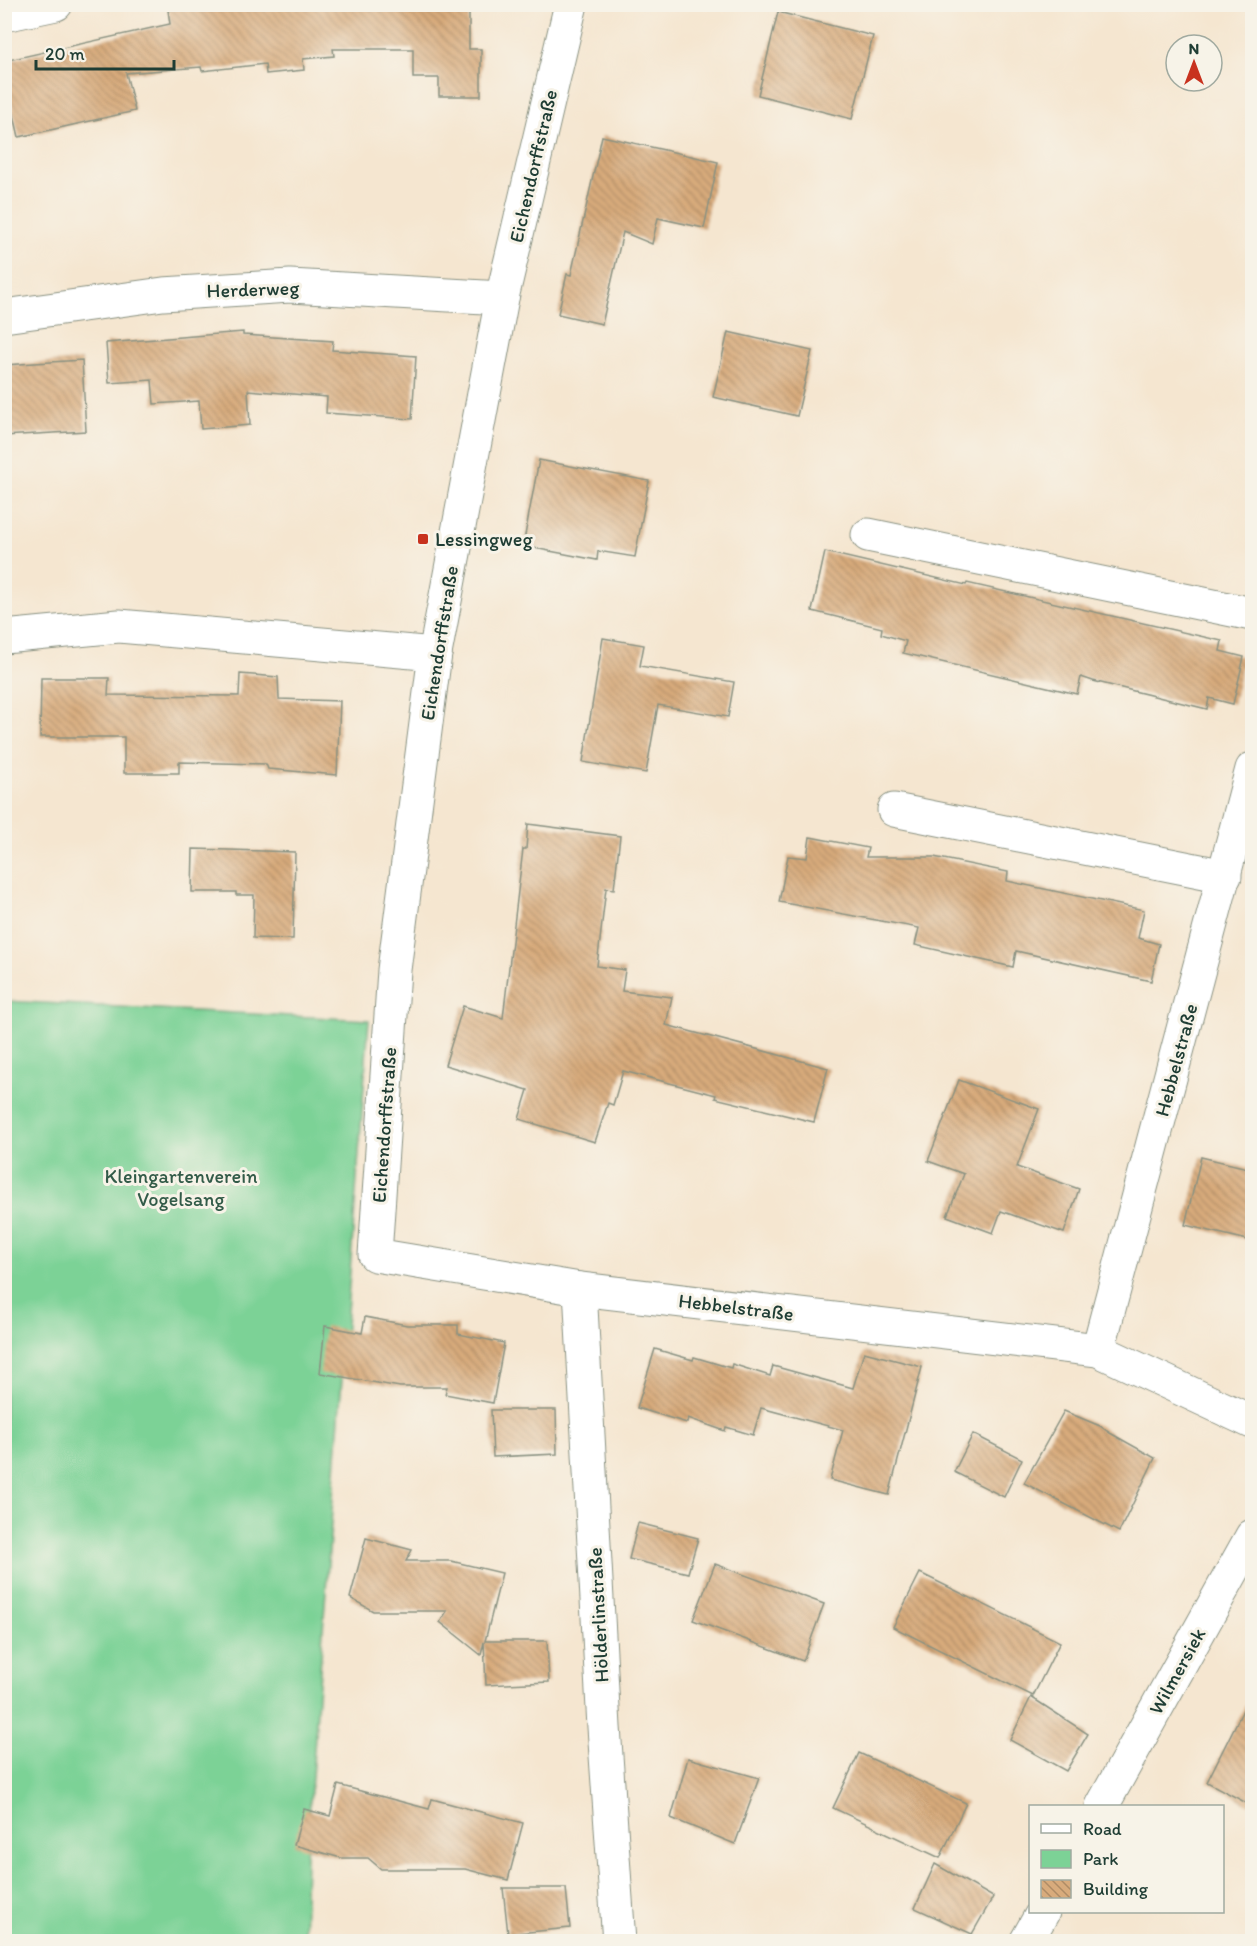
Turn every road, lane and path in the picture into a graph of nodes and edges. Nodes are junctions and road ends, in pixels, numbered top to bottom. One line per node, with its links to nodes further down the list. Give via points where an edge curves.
1 (56, 4): 3 (street)
2 (571, 4): 4 (street, Eichendorffstraße)
3 (4, 15)
4 (502, 297): 5 (street, Herderweg, via 290,286 163,294); 9 (street, Eichendorffstraße)
5 (4, 316)
6 (868, 536): 7 (street)
7 (1252, 614)
8 (4, 637): 9 (street, via 119,626)
9 (435, 654): 13 (street, Eichendorffstraße, via 394,970)
10 (1252, 769): 12 (street, Hebbelstraße)
11 (894, 810): 12 (street)
12 (1225, 876): 15 (street, Hebbelstraße)
13 (375, 1255): 14 (street, Hebbelstraße)
14 (580, 1289): 15 (street, Hebbelstraße); 20 (street, Hölderlinstraße)
15 (1098, 1350): 16 (street, Hebbelstraße)
16 (1252, 1422)
17 (1252, 1536): 18 (street, Wilmersiek)
18 (1103, 1805)
19 (1042, 1913): 21 (street)
20 (619, 1941)
21 (1026, 1941)

